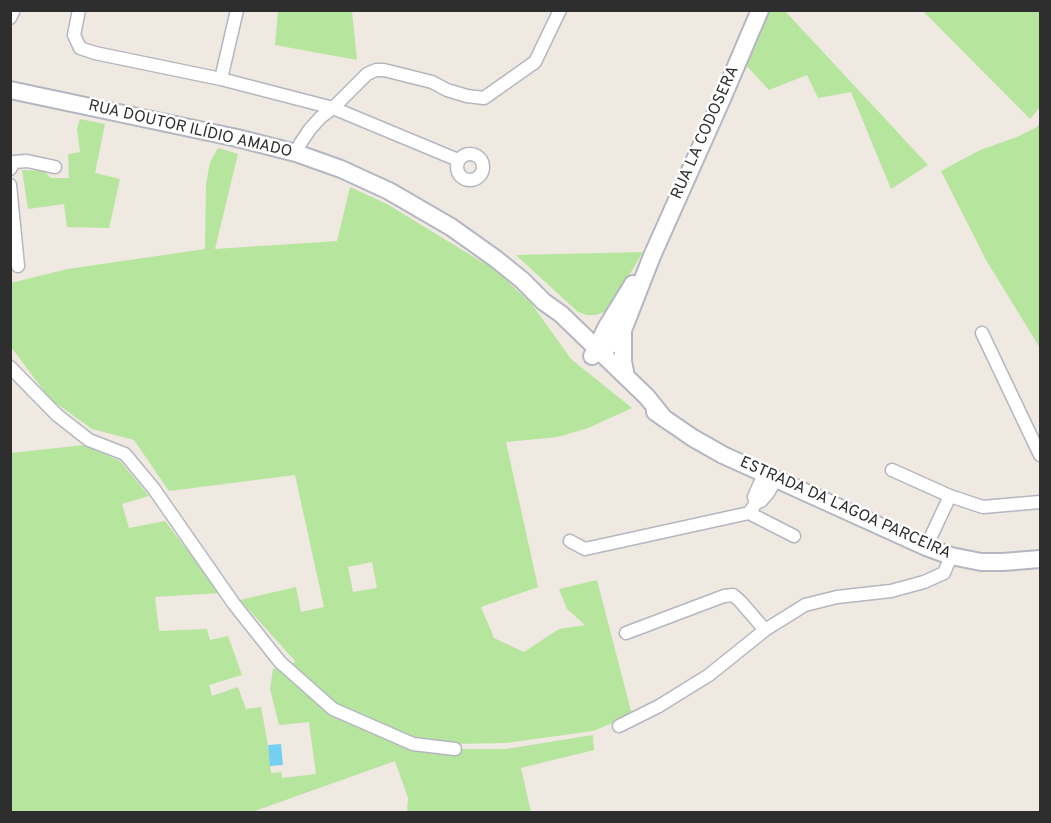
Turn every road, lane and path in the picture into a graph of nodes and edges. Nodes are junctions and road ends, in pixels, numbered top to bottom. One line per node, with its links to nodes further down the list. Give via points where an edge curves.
1 (14, 10): 6 (street)
2 (80, 10): 7 (street, via 74,35 80,48)
3 (237, 10): 7 (street)
4 (560, 10): 9 (street, via 535,62 484,98 376,70)
5 (760, 10): 18 (street, RUA LA CODOSERA, via 652,256)
6 (10, 18)
7 (221, 80): 9 (street)
8 (10, 90): 10 (street, RUA DOUTOR ILÍDIO AMADO)
9 (333, 108): 10 (street, via 310,129); 11 (street)
10 (297, 153): 17 (street, RUA DOUTOR ILÍDIO AMADO, via 389,191 451,227 496,259)
11 (458, 160)
12 (56, 167): 13 (street, via 27,161 14,162)
13 (10, 169)
14 (10, 185): 15 (street)
15 (12, 211): 16 (street)
16 (18, 266)
17 (544, 302): 19 (street, RUA DOUTOR ILÍDIO AMADO); 21 (street, RUA DOUTOR ILÍDIO AMADO, via 554,318)
18 (617, 324): 19 (street); 21 (street, RUA LA CODOSERA, via 616,340); 23 (street)
19 (575, 327): 21 (street, RUA DOUTOR ILÍDIO AMADO)
20 (982, 333): 26 (street)
21 (595, 354): 23 (street, RUA DOUTOR ILÍDIO AMADO); 24 (street, RUA DOUTOR ILÍDIO AMADO, via 641,402)
22 (10, 367): 40 (street, via 81,434 125,454 280,662 333,709 413,744)
23 (626, 377): 24 (street, RUA DOUTOR ILÍDIO AMADO)
24 (663, 417): 25 (street, RUA DOUTOR ILÍDIO AMADO)
25 (723, 455): 28 (street, ESTRADA DA LAGOA PARCEIRA)
26 (1041, 455)
27 (892, 470): 29 (street)
28 (770, 477): 31 (street, via 754,497); 34 (street, ESTRADA DA LAGOA PARCEIRA)
29 (950, 496): 30 (street, via 983,507); 34 (street)
30 (1041, 502)
31 (753, 508): 32 (street); 33 (street, via 585,549)
32 (794, 536)
33 (570, 541)
34 (927, 547): 35 (street, ESTRADA DA LAGOA PARCEIRA)
35 (951, 556): 36 (street, ESTRADA DA LAGOA PARCEIRA, via 981,562); 37 (street, via 944,573 924,582 805,605)
36 (1041, 559)
37 (765, 630): 38 (street, via 733,595); 39 (street, via 709,675)
38 (626, 633)
39 (619, 726)
40 (455, 749)

